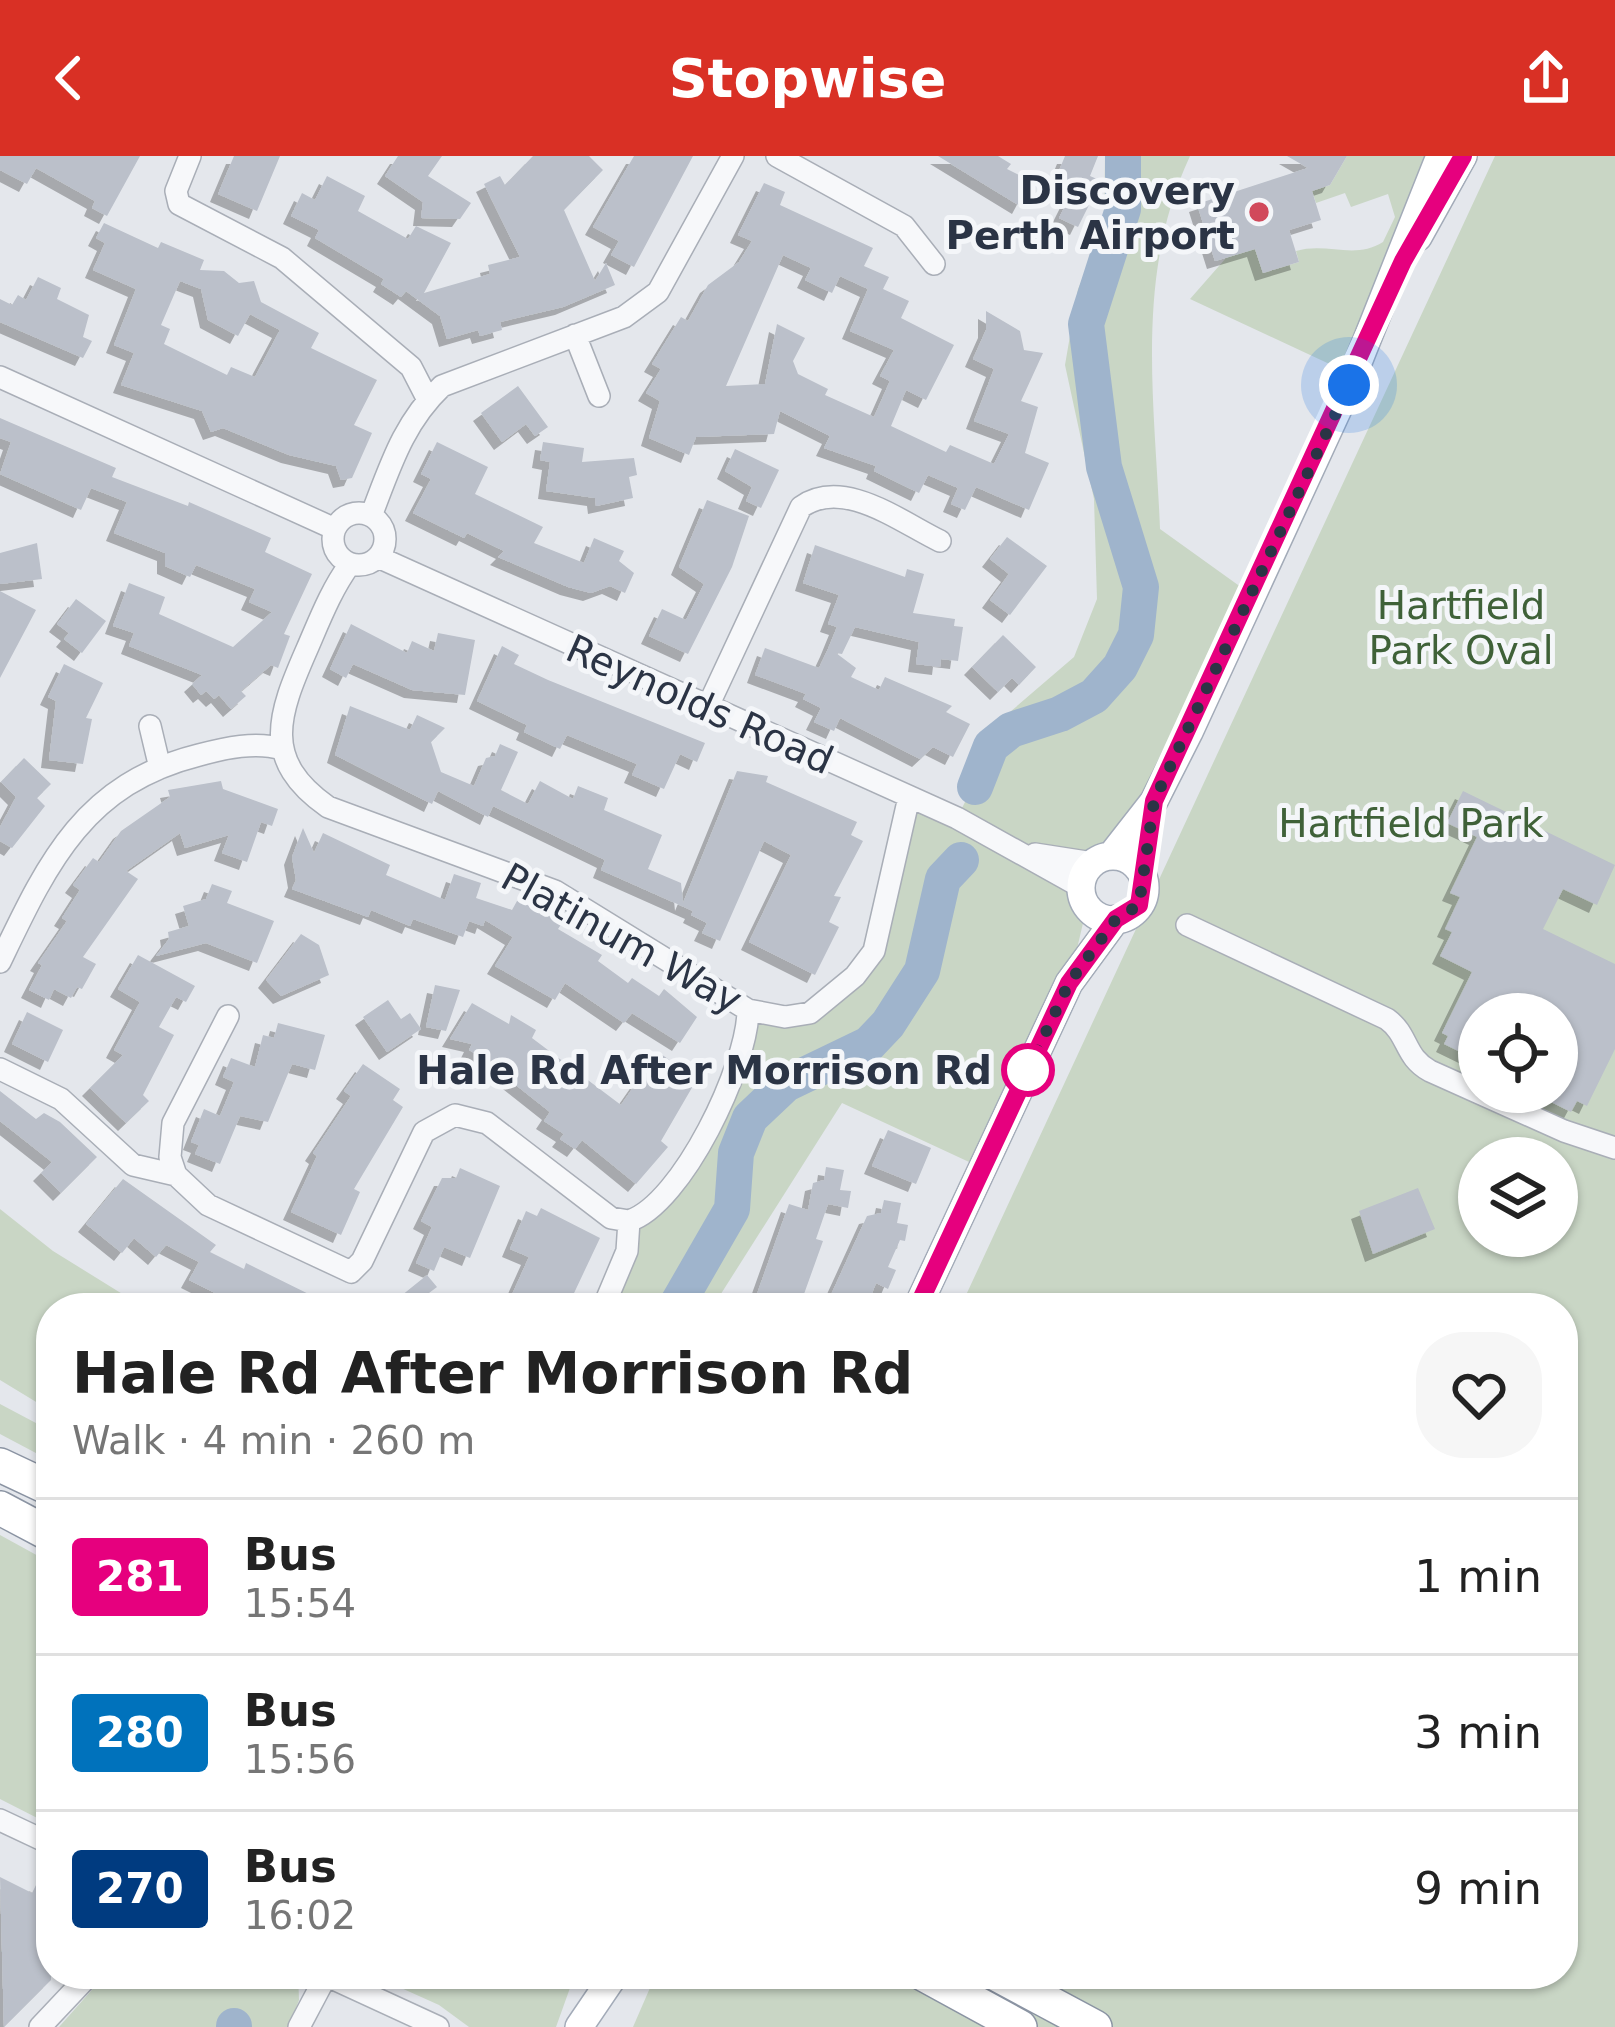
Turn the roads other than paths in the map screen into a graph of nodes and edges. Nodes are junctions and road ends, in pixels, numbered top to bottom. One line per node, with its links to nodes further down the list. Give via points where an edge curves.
1 (190, 156): 11 (street, via 179,204 282,258 411,367)
2 (733, 156): 8 (street, via 658,292 624,317)
3 (777, 156): 7 (street, via 904,226)
4 (1441, 156): 6 (main road)
5 (1463, 156): 6 (main road)
6 (1403, 261): 22 (main road)
7 (934, 264)
8 (575, 335): 10 (street); 11 (street, via 442,386)
9 (0, 377): 13 (street)
10 (599, 396)
11 (428, 400): 12 (street, via 401,438)
12 (371, 516): 13 (street, via 355,513); 15 (street, via 385,535)
13 (335, 529): 16 (street, via 334,545)
14 (940, 541): 17 (street, via 840,493 801,507)
15 (379, 557): 16 (street); 17 (street, Reynolds Road)
16 (350, 564): 19 (street, via 290,686)
17 (709, 704): 21 (street, Reynolds Road)
18 (150, 727): 20 (street)
19 (282, 749): 20 (street, via 256,745); 29 (street, Platinum Way, via 288,770 328,807 555,891)
20 (160, 767): 27 (street, via 72,831 43,871)
21 (909, 797): 24 (street, Reynolds Road); 29 (street, Platinum Way, via 874,951 810,1013)
22 (1154, 801): 23 (main road); 24 (main road)
23 (1142, 874): 24 (main road, via 1129,860); 25 (main road, via 1139,905)
24 (1093, 878): 25 (main road); 28 (main road)
25 (1116, 919): 28 (main road)
26 (1186, 925): 32 (street, via 1387,1019 1401,1030 1412,1060 1430,1071)
27 (0, 962)
28 (1069, 983): 36 (main road)
29 (748, 1010): 34 (street, via 748,1038 728,1097 657,1204)
30 (228, 1016): 33 (street, via 173,1124)
31 (0, 1069): 33 (street, via 61,1099 133,1165)
32 (1615, 1148)
33 (176, 1175): 34 (street, via 208,1204 351,1272 424,1132 454,1115 487,1123 611,1218)
34 (628, 1221): 35 (street, via 627,1251)
35 (609, 1293)
36 (924, 1293)
37 (0, 1508): 38 (highway)
38 (36, 1526)
39 (0, 1820): 40 (street)
40 (36, 1837)
41 (76, 1989): 49 (street)
42 (318, 1989): 50 (street)
43 (355, 1989): 51 (street)
44 (589, 1989): 48 (main road)
45 (604, 1989): 48 (main road)
46 (950, 1989): 52 (highway)
47 (1024, 1989): 53 (highway)
48 (583, 2019)
49 (40, 2027)
50 (299, 2027)
51 (438, 2027)
52 (1020, 2027)
53 (1095, 2027)

